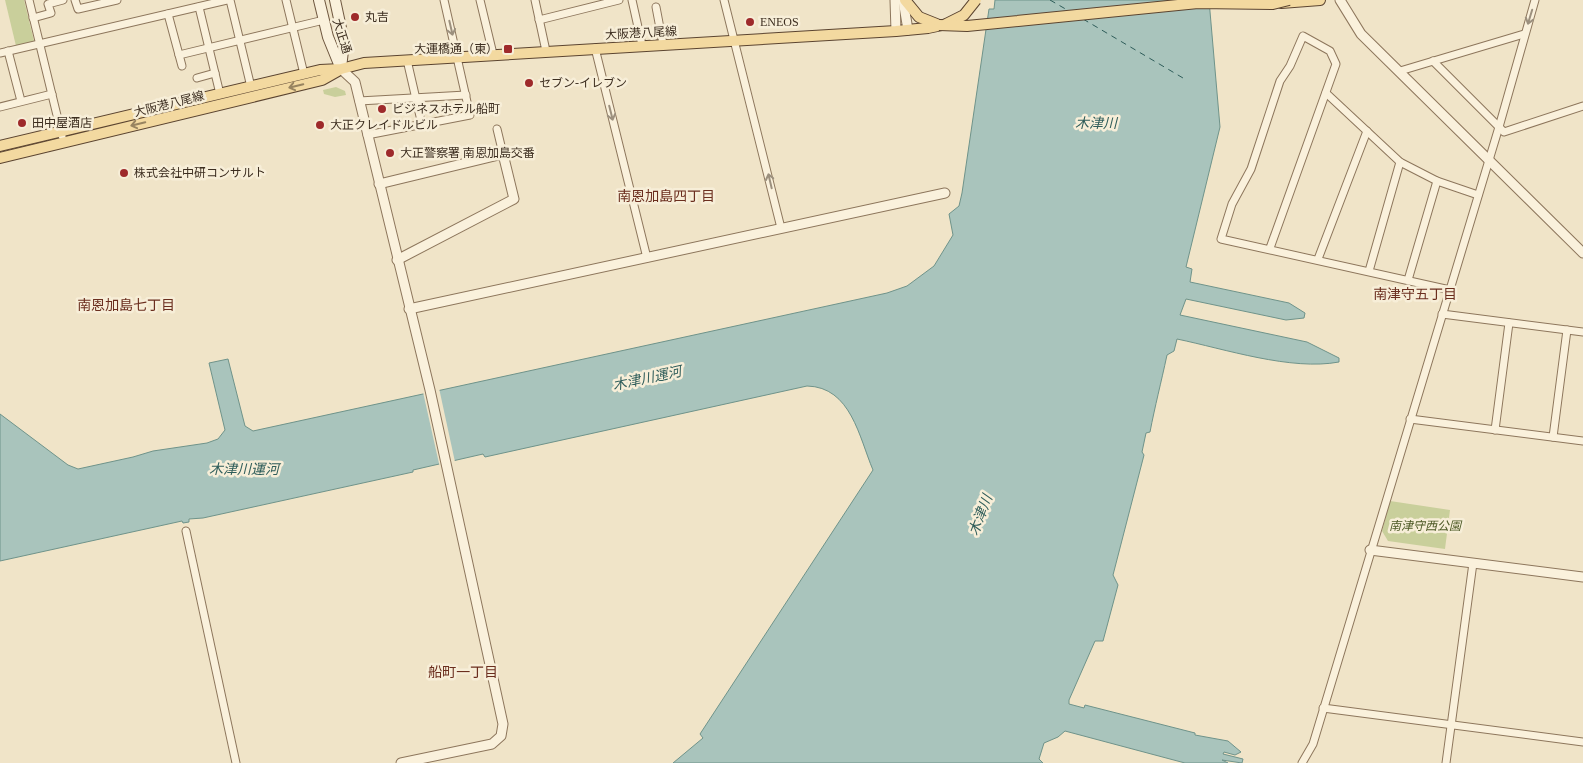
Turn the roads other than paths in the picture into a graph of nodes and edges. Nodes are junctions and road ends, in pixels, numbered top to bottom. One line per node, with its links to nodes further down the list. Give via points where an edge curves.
1 (29, 0): 26 (street)
2 (61, 0): 26 (street, via 48,4 51,13)
3 (75, 0): 4 (street, via 78,9)
4 (117, 0)
5 (228, 0): 23 (street); 33 (street)
6 (286, 0): 29 (street)
7 (319, 0): 27 (main road, 大正通)
8 (335, 0): 49 (main road, 大正通, via 344,42)
9 (444, 0): 45 (street, one-way to 45)
10 (480, 0): 43 (street)
11 (534, 0): 28 (street)
12 (619, 0): 28 (street)
13 (632, 0): 37 (street)
14 (724, 0): 34 (street)
15 (895, 0): 31 (street)
16 (904, 0): 17 (main road, 大阪港八尾線, bridge, via 918,16 940,25 961,18); 19 (main road, bridge, via 915,14 930,23 967,26 1198,4 1273,4); 30 (street)
17 (976, 0): 30 (main road, 大阪港八尾線, bridge, via 964,15 939,27)
18 (1257, 0): 19 (main road, bridge, via 1273,4); 20 (main road, bridge, via 1273,4)
19 (1288, 0)
20 (1320, 0)
21 (1340, 0): 50 (street, via 1361,34)
22 (1535, 0): 32 (street, one-way to 32)
23 (199, 6): 25 (street); 38 (street)
24 (656, 7): 36 (street)
25 (168, 14): 35 (street); 44 (street)
26 (33, 18): 35 (street)
27 (324, 20): 29 (street); 49 (main road, 大正通)
28 (539, 20): 41 (street)
29 (292, 27): 33 (street); 52 (street)
30 (908, 30): 31 (main road, 大阪港八尾線)
31 (896, 31): 34 (main road, 大阪港八尾線)
32 (1524, 34): 47 (street); 65 (street)
33 (239, 40): 38 (street); 54 (street)
34 (734, 40): 36 (main road, 大阪港八尾線); 80 (street, one-way to 34)
35 (40, 44): 40 (street); 56 (street)
36 (663, 44): 37 (main road, 大阪港八尾線)
37 (642, 45): 39 (main road, 大阪港八尾線)
38 (209, 47): 44 (street); 51 (street)
39 (595, 48): 41 (main road, 大阪港八尾線); 83 (street, one-way to 83)
40 (8, 51): 42 (street); 60 (street)
41 (546, 51): 43 (main road, 大阪港八尾線)
42 (0, 53)
43 (494, 54): 45 (main road, 大阪港八尾線)
44 (179, 55): 48 (street)
45 (458, 57): 46 (main road, 大阪港八尾線); 58 (street)
46 (407, 60): 49 (main road, 大阪港八尾線, via 364,63); 59 (street)
47 (1433, 61): 50 (street); 65 (street)
48 (182, 66)
49 (341, 69): 52 (main road, 大阪港八尾線); 61 (street, via 354,80); 70 (main road, 大阪港八尾線, one-way to 70, via 322,80)
50 (1400, 71): 74 (street)
51 (215, 73): 53 (street); 57 (street)
52 (304, 74): 54 (main road, 大阪港八尾線)
53 (197, 78)
54 (251, 86): 57 (main road, 大阪港八尾線)
55 (1326, 93): 68 (street); 81 (street); 81 (street, via 1336,64 1330,52 1303,36 1280,80 1251,169 1232,204 1221,239)
56 (52, 94): 60 (street); 67 (street)
57 (220, 94): 67 (main road, 大阪港八尾線)
58 (466, 94): 59 (street); 64 (street, via 470,115)
59 (416, 97): 61 (street); 64 (street)
60 (21, 101): 63 (street)
61 (359, 101): 69 (street)
62 (1583, 106): 65 (street, via 1504,132)
63 (0, 107)
64 (422, 125): 69 (street)
65 (1499, 127): 74 (street)
66 (497, 129): 72 (street)
67 (61, 131): 70 (street); 71 (main road, 大阪港八尾線)
68 (1367, 131): 75 (street); 84 (street)
69 (368, 135): 77 (street)
70 (64, 142): 73 (main road, 大阪港八尾線)
71 (0, 146)
72 (503, 154): 77 (street); 85 (street, via 514,199)
73 (0, 158)
74 (1488, 160): 79 (street); 82 (street)
75 (1400, 162): 76 (street); 86 (street)
76 (1437, 181): 79 (street); 87 (street)
77 (379, 184): 85 (street)
78 (945, 193): 80 (street)
79 (1478, 194): 88 (street)
80 (781, 228): 83 (street)
81 (1270, 248): 84 (street)
82 (1583, 253)
83 (647, 258): 89 (street)
84 (1318, 259): 86 (street)
85 (397, 260): 89 (street)
86 (1368, 271): 87 (street)
87 (1408, 280): 88 (street)
88 (1450, 290): 90 (street)
89 (409, 309): 106 (street, via 448,468 503,730 492,744)
90 (1442, 314): 91 (street); 94 (street)
91 (1509, 322): 92 (street); 95 (street)
92 (1567, 330): 93 (street); 96 (street)
93 (1583, 332)
94 (1410, 419): 95 (street); 99 (street)
95 (1495, 430): 96 (street)
96 (1553, 437): 97 (street)
97 (1583, 441)
98 (186, 531): 105 (street)
99 (1370, 550): 100 (street); 102 (street)
100 (1473, 563): 101 (street); 103 (street)
101 (1583, 577)
102 (1323, 708): 103 (street); 107 (street, via 1311,747)
103 (1451, 725): 104 (street); 108 (street)
104 (1583, 742)
105 (236, 763)
106 (401, 763)
107 (1302, 763)
108 (1446, 763)

